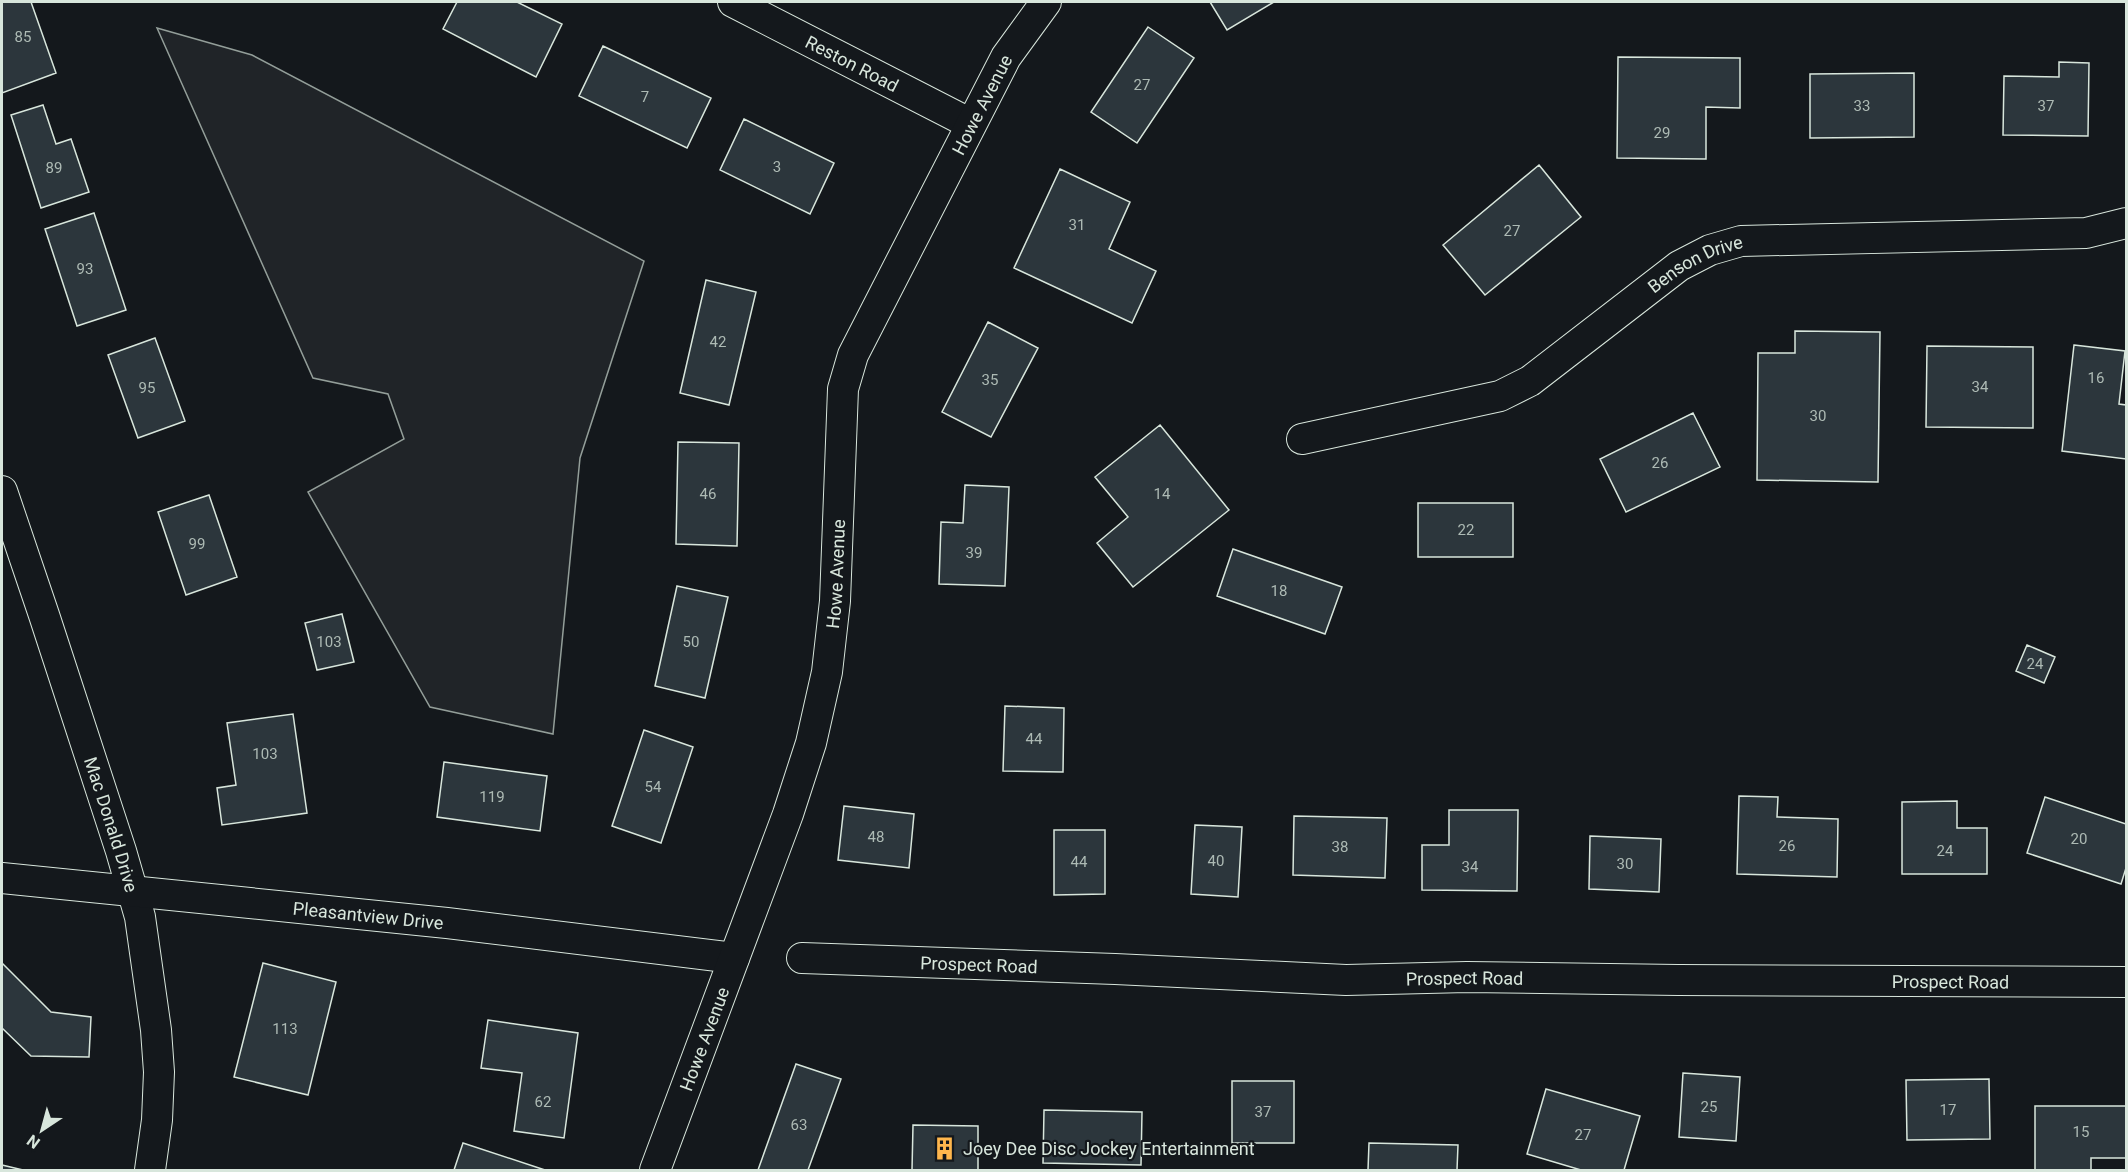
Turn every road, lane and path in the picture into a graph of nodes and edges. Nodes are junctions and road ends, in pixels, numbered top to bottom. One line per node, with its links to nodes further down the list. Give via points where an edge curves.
1 (733, 2): 3 (street, Reston Road)
2 (1046, 2): 3 (street, Howe Avenue, via 1006,57)
3 (971, 124): 9 (street, Howe Avenue, via 853,355 843,389 835,601 827,672 798,784)
4 (2127, 223): 5 (street, Benson Drive, via 2086,233 1741,241 1710,249 1679,266 1530,381 1500,396)
5 (1302, 440)
6 (2, 491): 8 (street, Mac Donald Drive)
7 (2, 878): 8 (street, Pleasantview Drive)
8 (132, 891): 9 (street, Pleasantview Drive, via 447,923); 12 (street, Mac Donald Drive, via 140,917 159,1072)
9 (734, 958): 13 (street, Howe Avenue)
10 (802, 958): 11 (street, Prospect Road, via 1346,980 1467,977)
11 (2127, 982)
12 (150, 1170)
13 (655, 1170)

